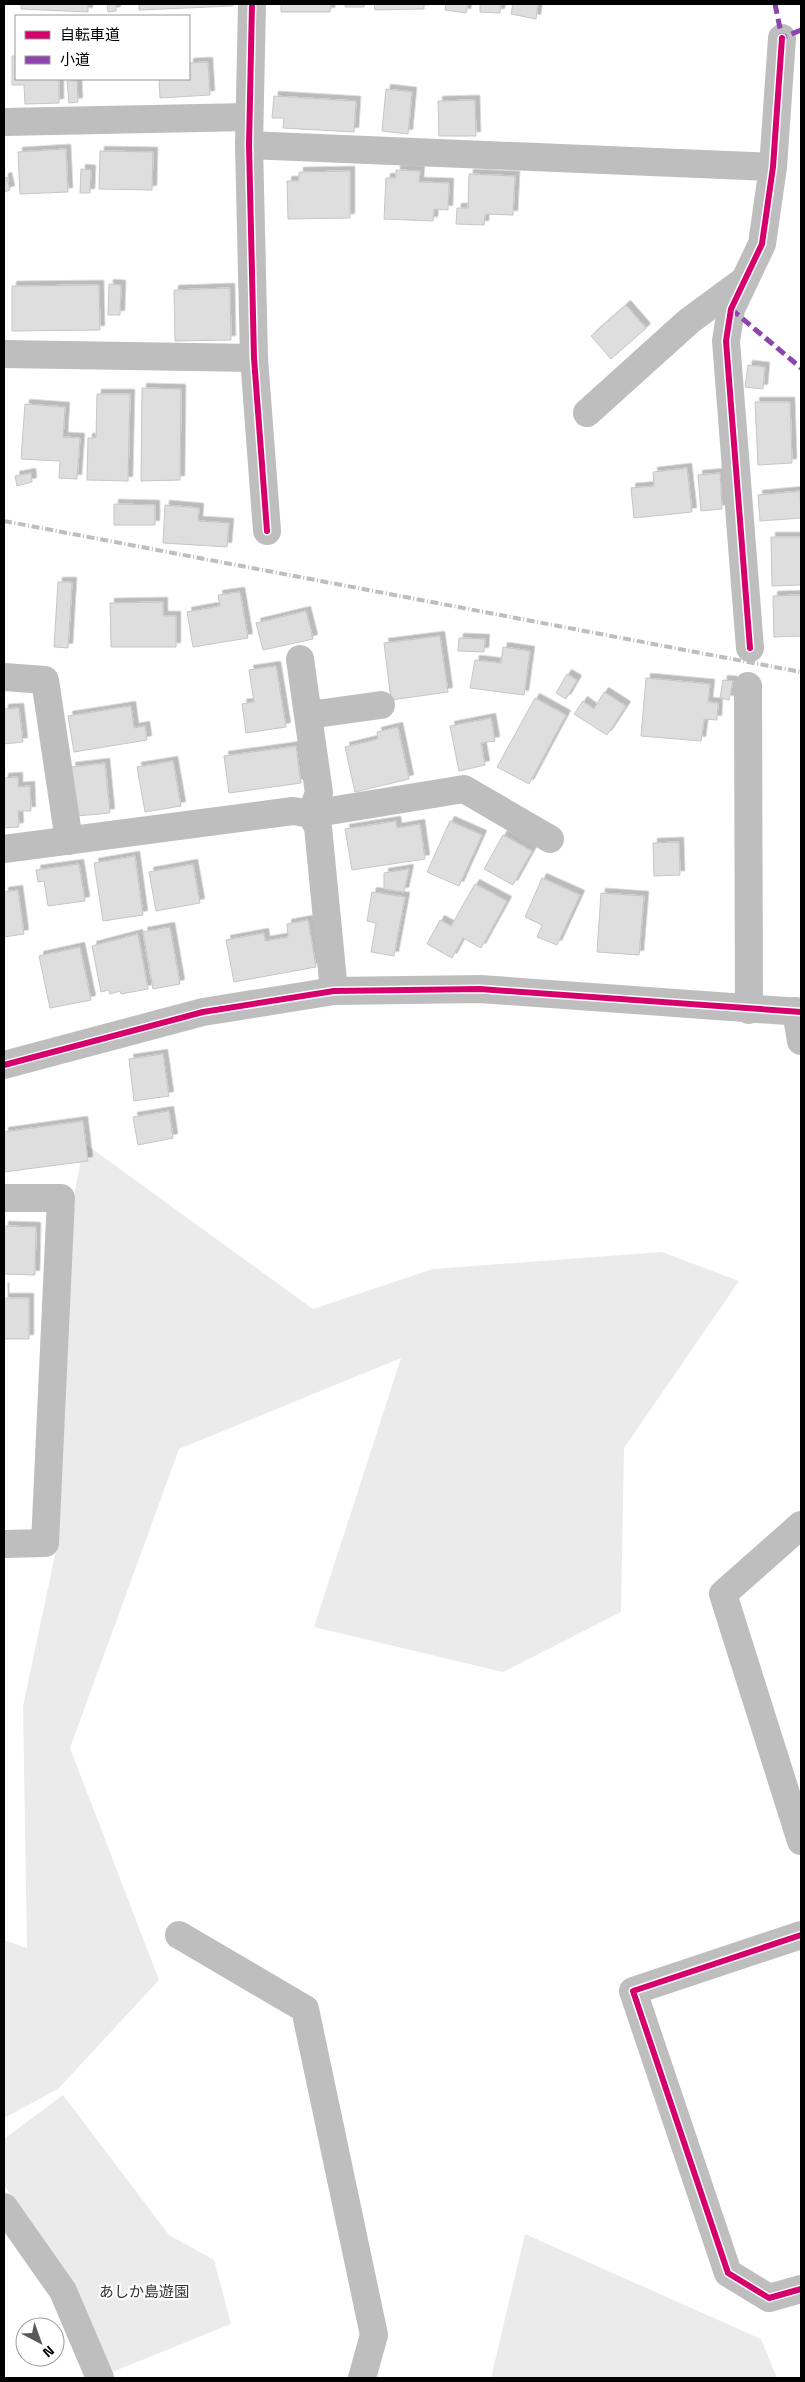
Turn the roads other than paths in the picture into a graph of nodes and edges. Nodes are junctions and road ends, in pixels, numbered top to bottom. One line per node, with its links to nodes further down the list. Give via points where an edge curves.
1 (252, 4): 3 (street)
2 (782, 38): 6 (street)
3 (250, 118): 4 (street); 5 (street)
4 (4, 122)
5 (249, 145): 6 (street); 9 (street)
6 (772, 167): 7 (street, via 762,244)
7 (745, 279): 10 (street, via 689,321); 12 (street, via 731,309 726,341)
8 (4, 354): 9 (street)
9 (254, 358): 11 (street)
10 (587, 413)
11 (267, 531)
12 (750, 648)
13 (300, 658): 17 (street)
14 (4, 677): 20 (street, via 45,680)
15 (748, 686): 23 (street)
16 (381, 705): 17 (street)
17 (309, 715): 18 (street, via 320,793)
18 (311, 814): 19 (street, via 464,789); 20 (street, via 294,811); 22 (street, via 318,827)
19 (550, 839)
20 (69, 841): 21 (street)
21 (4, 849)
22 (334, 990): 23 (street, via 480,989); 26 (street, via 203,1012)
23 (749, 1010): 24 (street)
24 (799, 1012): 25 (street)
25 (801, 1041)
26 (4, 1065)
27 (4, 1198): 29 (street, via 61,1198 45,1543)
28 (801, 1525): 30 (street, via 723,1594)
29 (4, 1544)
30 (801, 1841)
31 (179, 1935): 36 (street, via 305,2009 374,2335)
32 (801, 1935): 34 (street, via 633,1991 728,2273 769,2298)
33 (4, 2207): 35 (street, via 63,2291)
34 (801, 2289)
35 (100, 2378)
36 (362, 2378)

